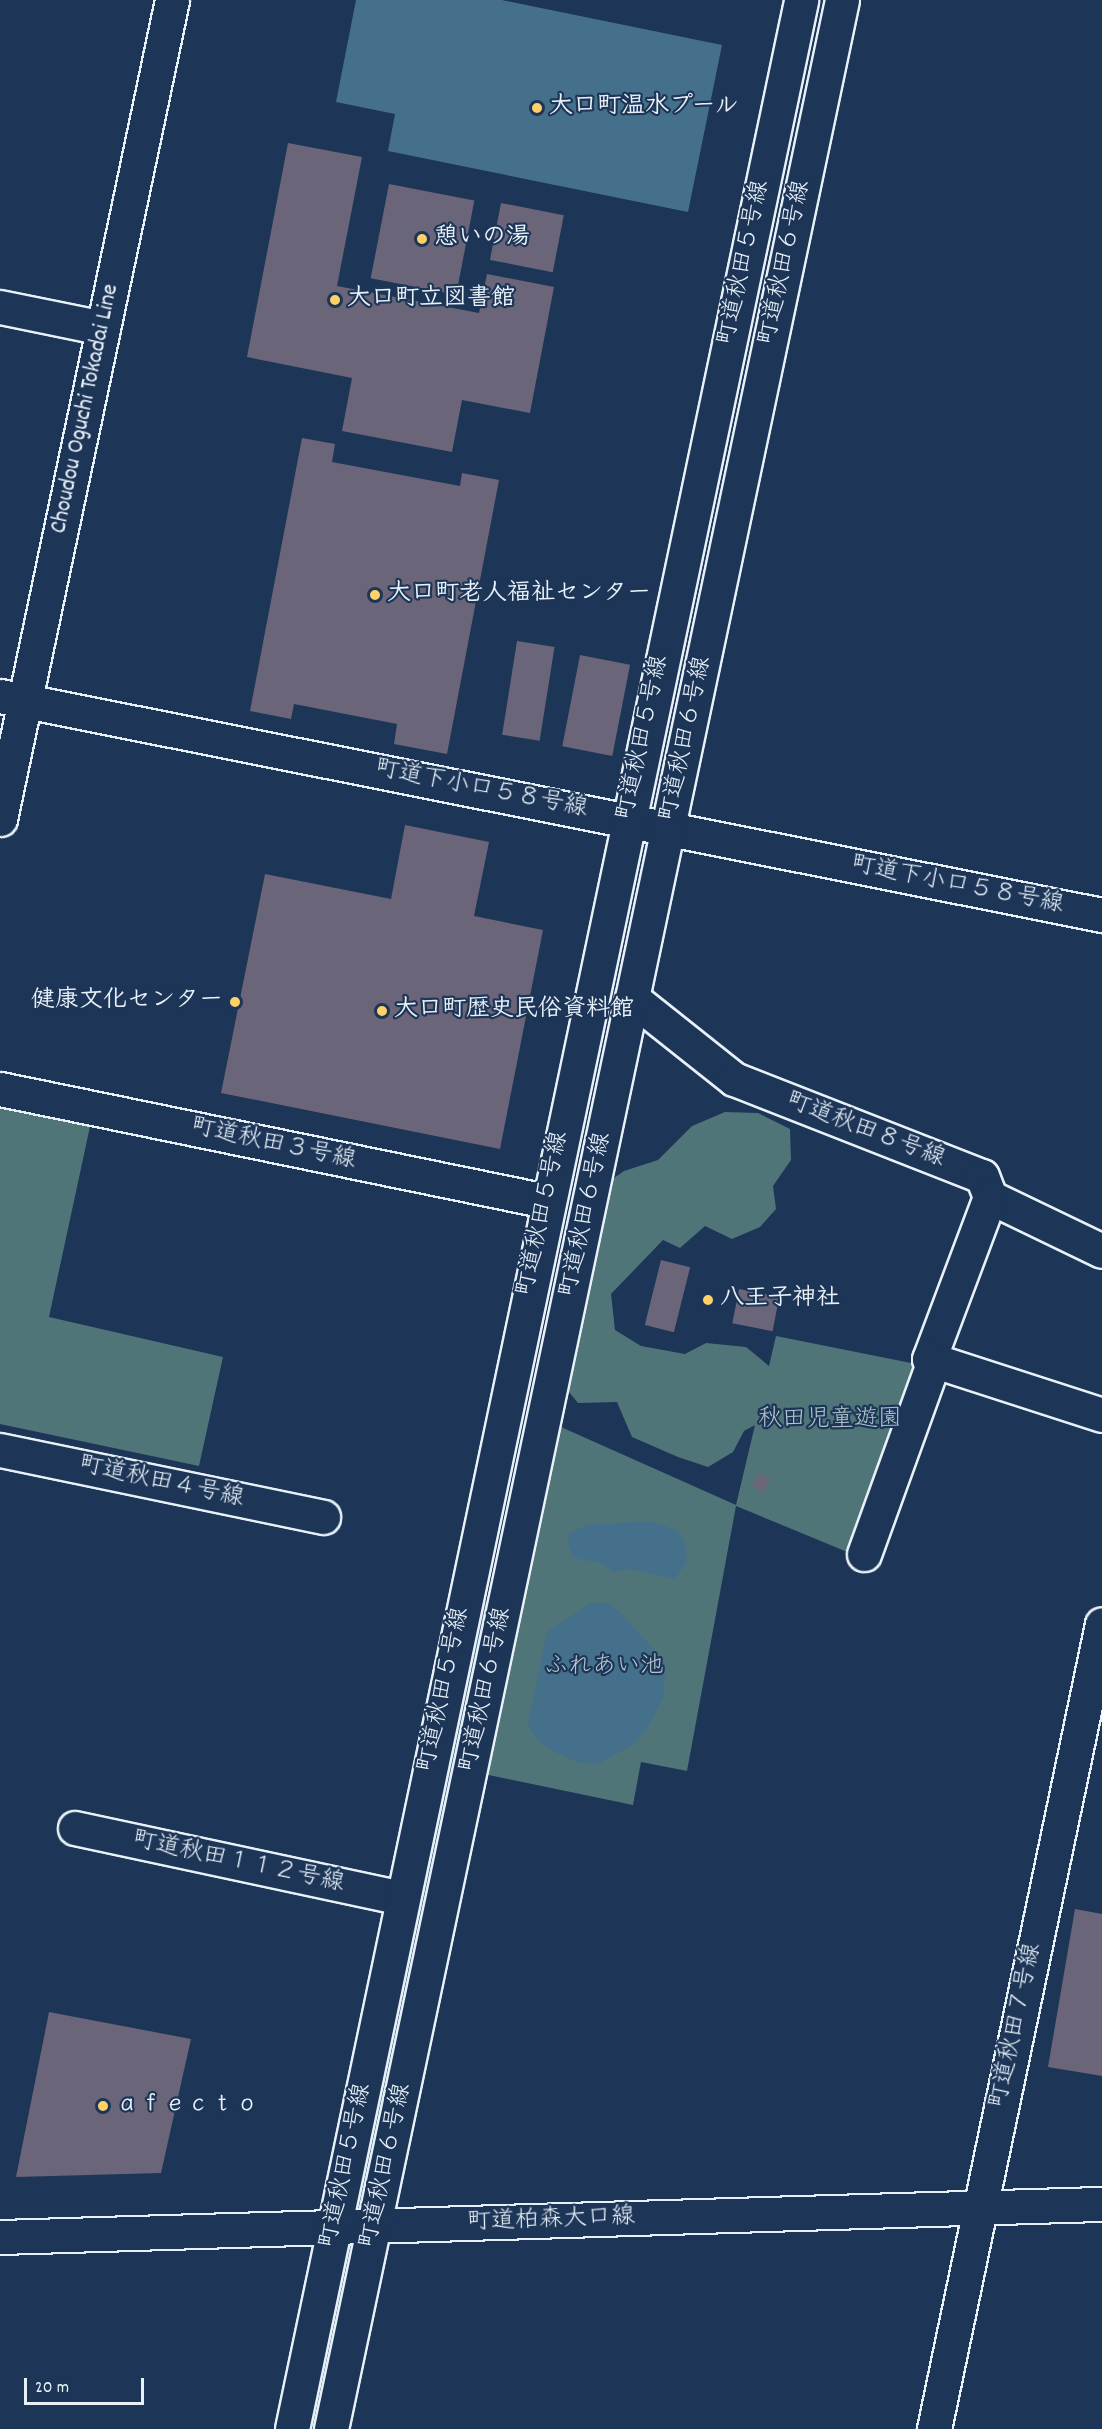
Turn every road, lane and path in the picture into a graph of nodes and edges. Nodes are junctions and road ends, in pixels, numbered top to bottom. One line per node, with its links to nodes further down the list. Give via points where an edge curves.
1 (172, 0): 5 (street, Choudou Oguchi Tokadai Line)
2 (801, 0): 8 (street, 町道秋田５号線)
3 (842, 0): 9 (street, 町道秋田６号線)
4 (0, 307): 5 (street)
5 (103, 328): 6 (street, Choudou Oguchi Tokadai Line)
6 (12, 698): 7 (street, Choudou Oguchi Tokadai Line); 8 (street, 町道下小口５８号線)
7 (0, 819)
8 (627, 819): 9 (street, 町道下小口５８号線); 14 (street, 町道秋田５号線)
9 (668, 828): 10 (street, 町道下小口５８号線); 11 (street, 町道秋田６号線)
10 (1102, 915)
11 (632, 998): 13 (street, 町道秋田８号線, via 734,1079 982,1176); 26 (street, 町道秋田６号線)
12 (0, 1089): 14 (street, 町道秋田３号線)
13 (990, 1197): 15 (street); 16 (street)
14 (546, 1201): 23 (street, 町道秋田５号線)
15 (1102, 1251)
16 (931, 1360): 17 (street); 20 (street)
17 (1102, 1415)
18 (0, 1450): 19 (street, 町道秋田４号線)
19 (323, 1517)
20 (864, 1554)
21 (1102, 1624): 25 (street, 町道秋田７号線)
22 (75, 1828): 23 (street, 町道秋田１１２号線)
23 (402, 1898): 27 (street, 町道秋田５号線)
24 (1102, 2204): 25 (street, 町道柏森大口線)
25 (978, 2210): 26 (street, 町道柏森大口線); 31 (street, 町道秋田７号線)
26 (374, 2226): 27 (street, 町道柏森大口線); 30 (street, 町道秋田６号線)
27 (334, 2227): 28 (street, 町道柏森大口線); 29 (street, 町道秋田５号線)
28 (0, 2237)
29 (292, 2429)
30 (331, 2429)
31 (934, 2429)

